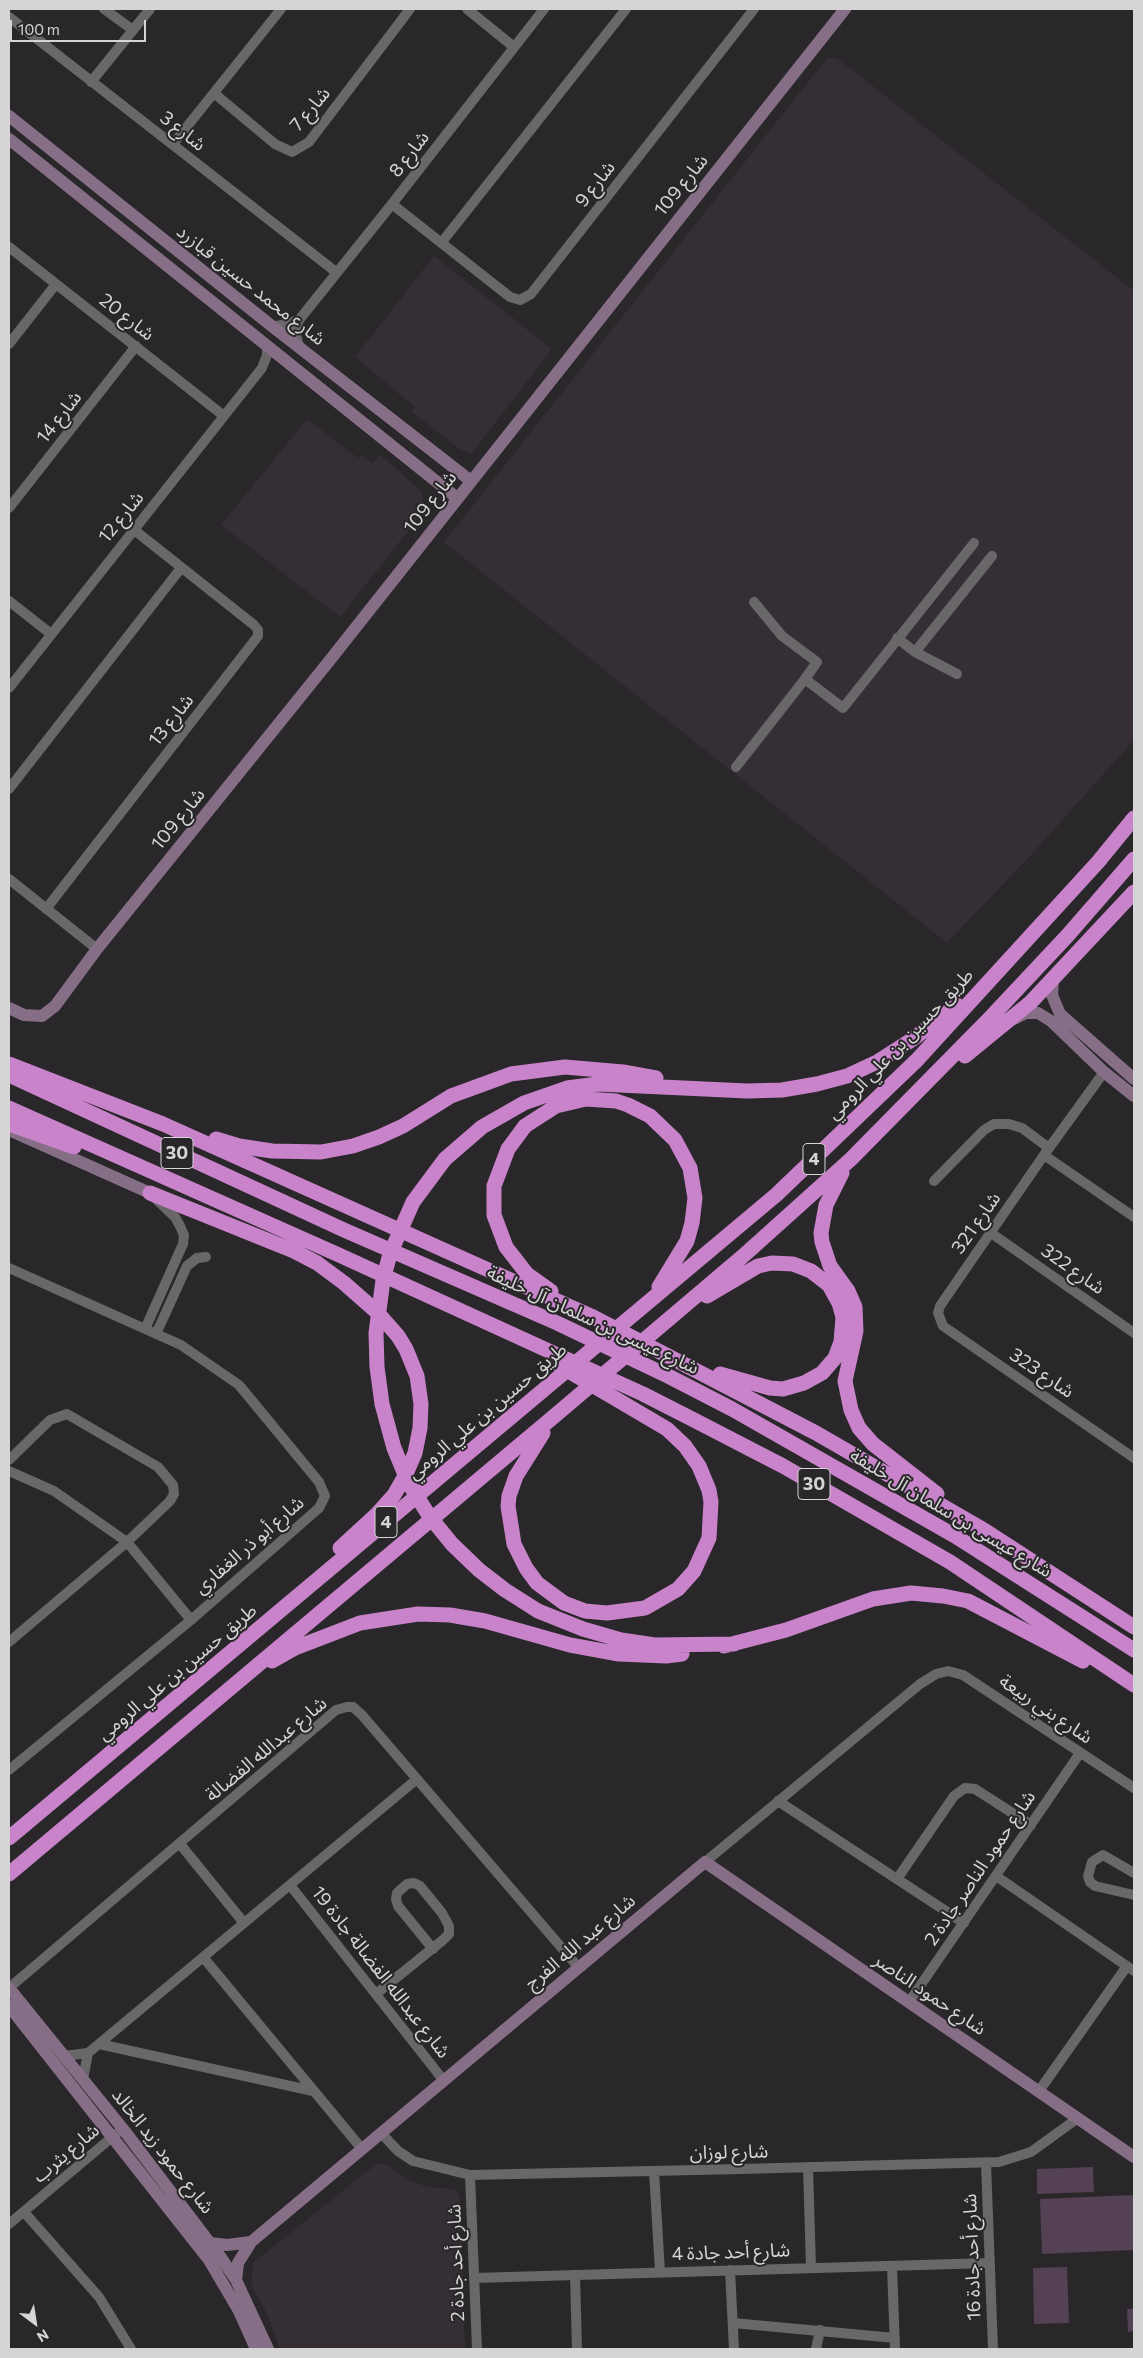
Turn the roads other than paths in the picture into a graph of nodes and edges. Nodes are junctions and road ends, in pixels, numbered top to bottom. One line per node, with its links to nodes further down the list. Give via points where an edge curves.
1 (104, 9): 11 (street)
2 (150, 9): 11 (street)
3 (281, 9): 14 (street)
4 (410, 9): 14 (street, شارع 7, via 309,142 292,152 275,144)
5 (467, 9): 12 (street)
6 (544, 9): 12 (street, شارع 8)
7 (626, 9): 22 (street)
8 (754, 9): 22 (street, شارع 9, via 531,294 520,300 510,297)
9 (845, 9): 37 (street, شارع 109)
10 (9, 18): 13 (street, شارع 3)
11 (133, 30): 13 (street)
12 (514, 47): 21 (street, شارع 8)
13 (91, 82): 18 (street, شارع 3)
14 (215, 94): 18 (street)
15 (9, 116): 16 (street, via 13,126); 20 (street, شارع محمد حسين قبازرد)
16 (9, 129)
17 (9, 139): 19 (street, شارع محمد حسين قبازرد)
18 (173, 144): 24 (street, شارع 3)
19 (23, 150): 20 (street, via 19,141 25,138 55,162); 30 (street, شارع محمد حسين قبازرد)
20 (72, 166): 27 (street, شارع محمد حسين قبازرد)
21 (392, 204): 22 (street, شارع 9); 24 (street, شارع 8)
22 (442, 242)
23 (9, 247): 25 (street, شارع 20)
24 (336, 272): 26 (street, شارع 8)
25 (56, 284): 28 (street); 29 (street, شارع 20)
26 (299, 320): 27 (street); 31 (street, via 295,336)
27 (273, 327): 31 (street, شارع محمد حسين قبازرد)
28 (9, 344)
29 (136, 346): 35 (street, شارع 20); 39 (street, شارع 14)
30 (267, 346): 32 (street, شارع محمد حسين قبازرد); 33 (street, شارع 12)
31 (299, 347): 36 (street, شارع محمد حسين قبازرد)
32 (287, 361): 33 (street); 34 (street, شارع محمد حسين قبازرد)
33 (262, 368): 35 (street, شارع 12)
34 (345, 407): 36 (street, via 421,460 426,458); 38 (street, شارع محمد حسين قبازرد)
35 (224, 416): 40 (street, شارع 12)
36 (425, 446): 37 (street, شارع محمد حسين قبازرد)
37 (471, 481): 38 (street, شارع 109)
38 (457, 498): 59 (street, شارع 109)
39 (9, 508)
40 (133, 529): 43 (street, شارع 13); 46 (street, شارع 12)
41 (974, 543): 47 (street)
42 (992, 556): 48 (street)
43 (181, 568): 53 (street); 58 (street, شارع 13, via 254,625 258,636)
44 (9, 601): 46 (street)
45 (754, 602): 50 (street, via 782,636 817,662)
46 (51, 634): 51 (street, شارع 12)
47 (897, 638): 48 (street); 50 (street, via 843,708)
48 (915, 652): 49 (street)
49 (956, 674)
50 (805, 679): 52 (street)
51 (9, 688)
52 (736, 768)
53 (9, 789)
54 (1134, 818): 60 (highway, طريق حسين بن علي الرومي / 4)
55 (1134, 858): 69 (highway, 4, via 1068,934)
56 (9, 879): 58 (street)
57 (1134, 892): 61 (highway)
58 (46, 909): 59 (street)
59 (97, 950): 62 (street, شارع 109, via 55,1006 42,1016 24,1015)
60 (990, 980): 68 (highway, via 913,1039 847,1076 782,1090); 84 (highway, طريق حسين بن علي الرومي / 4, via 917,1060 847,1129 776,1195)
61 (1053, 980): 63 (highway); 67 (street, via 1052,995 1060,1014)
62 (9, 1008)
63 (1007, 1023): 65 (street, via 1026,1013 1038,1013 1051,1021); 69 (highway)
64 (9, 1064): 73 (highway)
65 (1104, 1072): 70 (street); 75 (street, شارع 321)
66 (9, 1075): 103 (highway, شارع عيسى بن سلمان آل خليفة / 30, via 344,1230 557,1323 732,1409 955,1536)
67 (1134, 1079)
68 (706, 1089): 73 (highway, via 602,1070 565,1067 529,1071 468,1089 391,1132 368,1141 306,1153 247,1148); 102 (highway, via 617,1084 567,1088 524,1103 467,1138 432,1174 413,1202 392,1247 383,1280 376,1333 378,1377 384,1416 399,1462 418,1499 442,1532 472,1564 505,1590 538,1610 583,1629 638,1643 679,1646)
69 (920, 1090): 76 (highway, 4)
70 (1134, 1096)
71 (9, 1108): 78 (highway, 30)
72 (9, 1124): 78 (highway)
73 (163, 1124): 86 (highway)
74 (9, 1130): 79 (street)
75 (1047, 1151): 77 (street, via 1022,1128 994,1124 984,1130); 80 (street); 81 (street, شارع 321)
76 (851, 1159): 88 (highway, 4); 97 (highway, via 826,1205 821,1233 830,1266 855,1307 856,1331 845,1381 850,1410 859,1428 873,1444)
77 (934, 1181)
78 (179, 1184): 87 (highway, 30)
79 (150, 1193): 82 (street, via 175,1217 184,1235); 104 (highway, via 294,1251 331,1272 377,1312 398,1336 413,1364 420,1391 422,1417 418,1441 411,1464 394,1494 377,1514)
80 (1134, 1218)
81 (991, 1233): 85 (street, شارع 321); 90 (street, شارع 322)
82 (176, 1262): 89 (street); 91 (street, via 189,1257 204,1257 187,1266)
83 (9, 1268): 89 (street, شارع أبو ذر الغفاري)
84 (644, 1306): 86 (highway, via 668,1275 686,1242 695,1206 695,1186 690,1168 670,1133 640,1110 604,1099 576,1101 540,1114 519,1133 500,1167 493,1204 501,1238 519,1266); 104 (highway, طريق حسين بن علي الرومي / 4)
85 (938, 1313): 94 (street, شارع 323, via 943,1326)
86 (591, 1316): 92 (highway)
87 (474, 1318): 93 (highway, via 654,1420 693,1456 709,1490 709,1538 694,1571 669,1596 631,1612 585,1611 550,1594 537,1584 526,1568 512,1534 509,1496 520,1468); 107 (highway, 30, via 642,1394 783,1466 950,1562)
88 (664, 1323): 92 (highway, via 742,1274 772,1263 793,1264 816,1274 833,1291 841,1309 842,1335 835,1358 822,1373 797,1386 783,1389 764,1387); 93 (highway, 4)
89 (145, 1329): 91 (street, شارع أبو ذر الغفاري)
90 (1134, 1333)
91 (156, 1334): 99 (street, شارع أبو ذر الغفاري, via 181,1345 239,1385 319,1482 325,1496 319,1508)
92 (674, 1358): 97 (highway, via 816,1433)
93 (558, 1414): 106 (highway, 4)
94 (1134, 1458)
95 (9, 1460): 98 (street, via 50,1420 67,1414 158,1467 173,1485 174,1494)
96 (9, 1471): 98 (street, via 54,1491)
97 (984, 1530): 100 (highway)
98 (127, 1542): 99 (street); 101 (street)
99 (191, 1620): 109 (street, شارع أبو ذر الغفاري)
100 (1134, 1627)
101 (9, 1642)
102 (734, 1644): 106 (highway, via 666,1656 619,1654 570,1645 485,1621 418,1614 360,1623 330,1633); 107 (highway, via 786,1630 873,1599 898,1594 943,1596 979,1606)
103 (1134, 1650)
104 (213, 1667): 114 (highway, طريق حسين بن علي الرومي / 4)
105 (936, 1674): 108 (street, شارع بني ربيعة, via 948,1671 963,1675); 112 (street, شارع عبد الله الفرج)
106 (238, 1680): 118 (highway, 4)
107 (1134, 1686)
108 (1080, 1753): 111 (street, شارع بني ربيعة); 113 (street, شارع حمود الناصر جادة 2)
109 (9, 1770)
110 (417, 1779): 115 (street, شارع عبدالله الفضالة, via 362,1715 347,1706 336,1710); 121 (street); 127 (street, شارع عبدالله الفضالة)
111 (1134, 1788)
112 (778, 1801): 116 (street, شارع عبد الله الفرج); 120 (street)
113 (1031, 1825): 119 (street, شارع حمود الناصر جادة 2); 120 (street, via 975,1789 965,1788 954,1796)
114 (9, 1838)
115 (180, 1844): 124 (street); 129 (street, شارع عبدالله الفضالة)
116 (705, 1862): 127 (street, شارع عبد الله الفرج); 131 (street, شارع حمود الناصر)
117 (1134, 1873): 122 (street, via 1103,1855 1092,1862 1088,1876 1095,1886)
118 (9, 1874)
119 (996, 1876): 123 (street, شارع حمود الناصر جادة 2); 128 (street)
120 (897, 1879): 123 (street)
121 (290, 1885): 124 (street); 130 (street, شارع عبدالله الفضالة جادة 19)
122 (1134, 1895)
123 (964, 1922): 131 (street, شارع حمود الناصر جادة 2)
124 (244, 1923): 126 (street)
125 (433, 1949): 125 (street, via 449,1934 448,1926 442,1913 420,1886 407,1884 397,1894 398,1906); 130 (street)
126 (203, 1957): 133 (street); 138 (street)
127 (579, 1968): 137 (street, شارع عبد الله الفرج)
128 (1130, 1969): 139 (street)
129 (9, 1988): 135 (street, شارع حمود زيد الخالد)
130 (376, 1994): 137 (street, شارع عبدالله الفضالة جادة 19)
131 (909, 2002): 139 (street, شارع حمود الناصر)
132 (9, 2006): 143 (street, شارع حمود زيد الخالد)
133 (99, 2044): 134 (street); 138 (street)
134 (88, 2054): 135 (street); 136 (street)
135 (64, 2056): 136 (street, شارع حمود زيد الخالد)
136 (83, 2079): 141 (street, شارع حمود زيد الخالد)
137 (444, 2081): 142 (street, شارع عبد الله الفرج)
138 (313, 2091): 144 (street)
139 (1039, 2091): 140 (street, شارع حمود الناصر)
140 (1078, 2118): 145 (street, شارع حمود الناصر); 146 (street, شارع لوزان, via 1032,2152)
141 (123, 2129): 143 (street, شارع يثرب); 153 (street, شارع حمود زيد الخالد)
142 (381, 2133): 144 (street, شارع عبد الله الفرج); 149 (street, شارع لوزان, via 398,2151 413,2160)
143 (112, 2138): 150 (street, شارع يثرب); 166 (street, شارع حمود زيد الخالد, via 209,2260 239,2311)
144 (362, 2149): 152 (street, شارع عبد الله الفرج)
145 (1134, 2157)
146 (986, 2163): 147 (street, شارع لوزان); 154 (street, شارع أحد جادة 16)
147 (808, 2167): 148 (street, شارع لوزان); 156 (street)
148 (654, 2171): 149 (street, شارع لوزان); 158 (street)
149 (470, 2174): 160 (street, شارع أحد جادة 2)
150 (24, 2212): 151 (street, شارع يثرب); 165 (street, via 99,2298)
151 (9, 2224)
152 (251, 2242): 153 (street); 161 (street, شارع عبد الله الفرج, via 238,2263)
153 (210, 2243): 161 (street, شارع حمود زيد الخالد)
154 (989, 2263): 155 (street, شارع أحد جادة 4); 173 (street, شارع أحد جادة 16)
155 (892, 2266): 156 (street, شارع أحد جادة 4); 164 (street)
156 (811, 2267): 157 (street, شارع أحد جادة 4)
157 (730, 2270): 158 (street, شارع أحد جادة 4); 162 (street)
158 (660, 2272): 159 (street, شارع أحد جادة 4)
159 (574, 2275): 160 (street, شارع أحد جادة 4); 169 (street)
160 (474, 2278): 168 (street, شارع أحد جادة 2)
161 (236, 2280): 167 (street, شارع حمود زيد الخالد)
162 (732, 2324): 163 (street); 170 (street)
163 (820, 2330): 164 (street); 171 (street)
164 (895, 2338): 172 (street)
165 (131, 2349)
166 (256, 2349)
167 (268, 2349)
168 (477, 2349)
169 (577, 2349)
170 (734, 2349)
171 (816, 2349)
172 (895, 2349)
173 (993, 2349)

